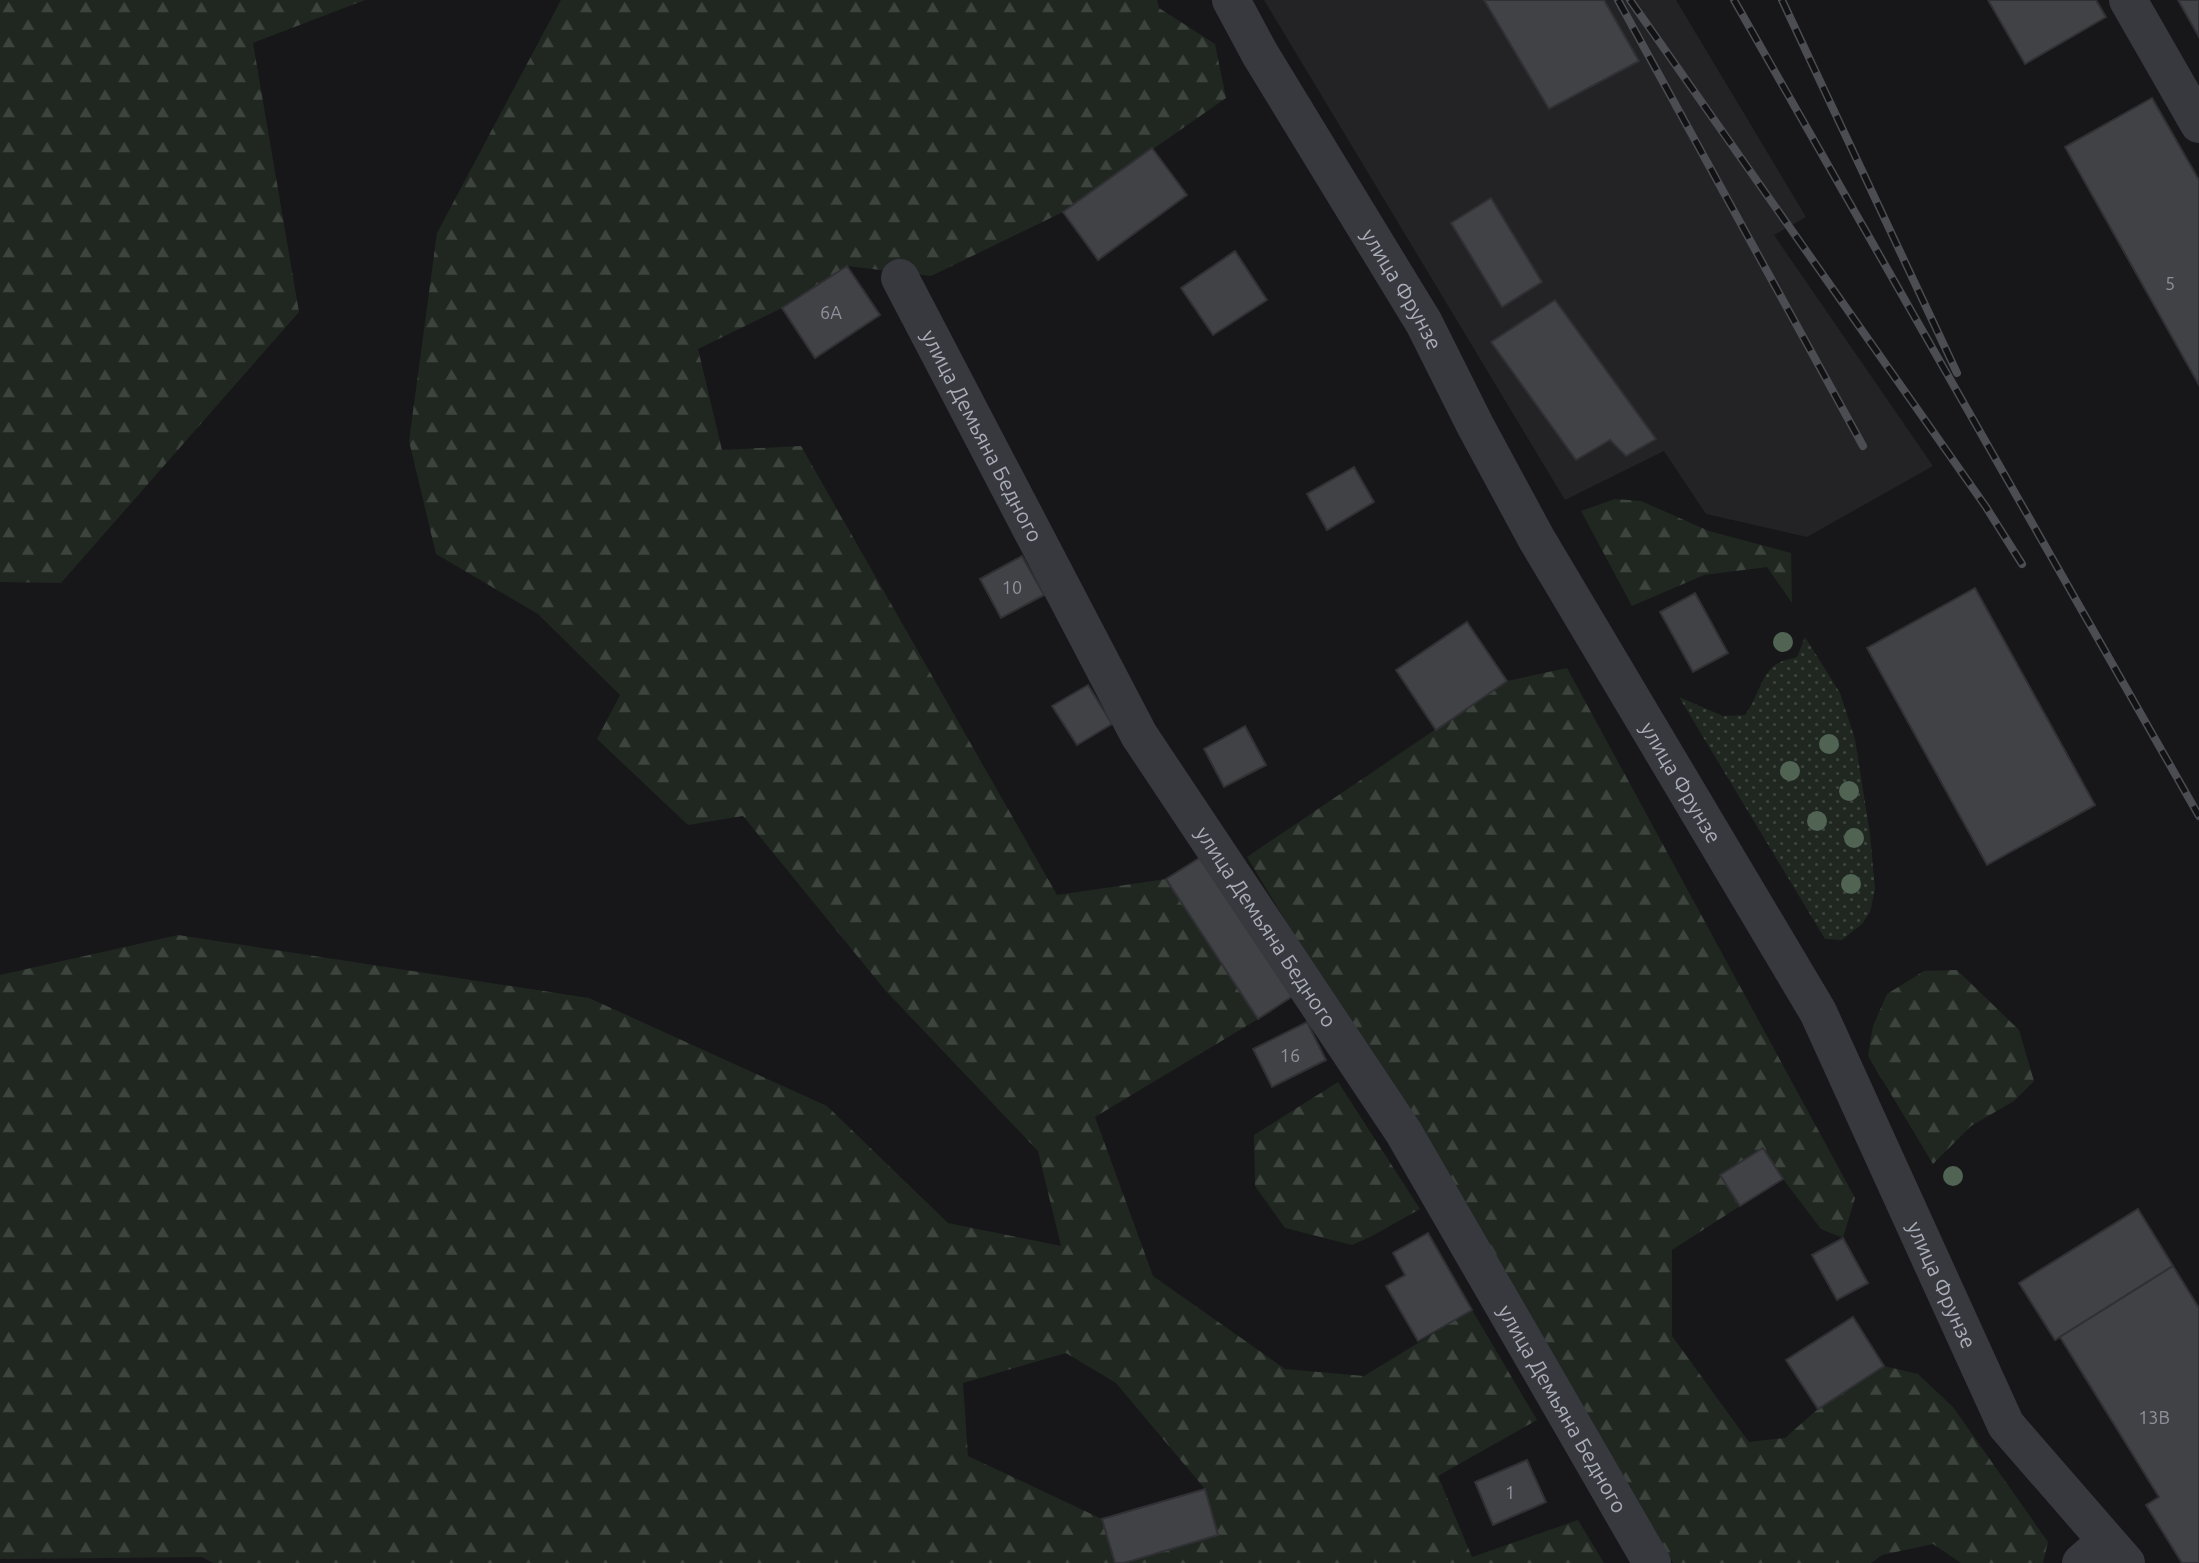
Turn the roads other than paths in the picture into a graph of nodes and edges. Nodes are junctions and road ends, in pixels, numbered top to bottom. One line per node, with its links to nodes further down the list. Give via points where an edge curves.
1 (1231, 0): 6 (street, улица Фрунзе, via 1424,323 1536,538 1818,1012 2006,1425)
2 (2128, 0): 3 (street)
3 (2185, 67): 4 (street)
4 (2199, 124)
5 (900, 278): 7 (street, улица Демьяна Бедного, via 1139,735 1404,1133)
6 (2104, 1556)
7 (1652, 1563)

